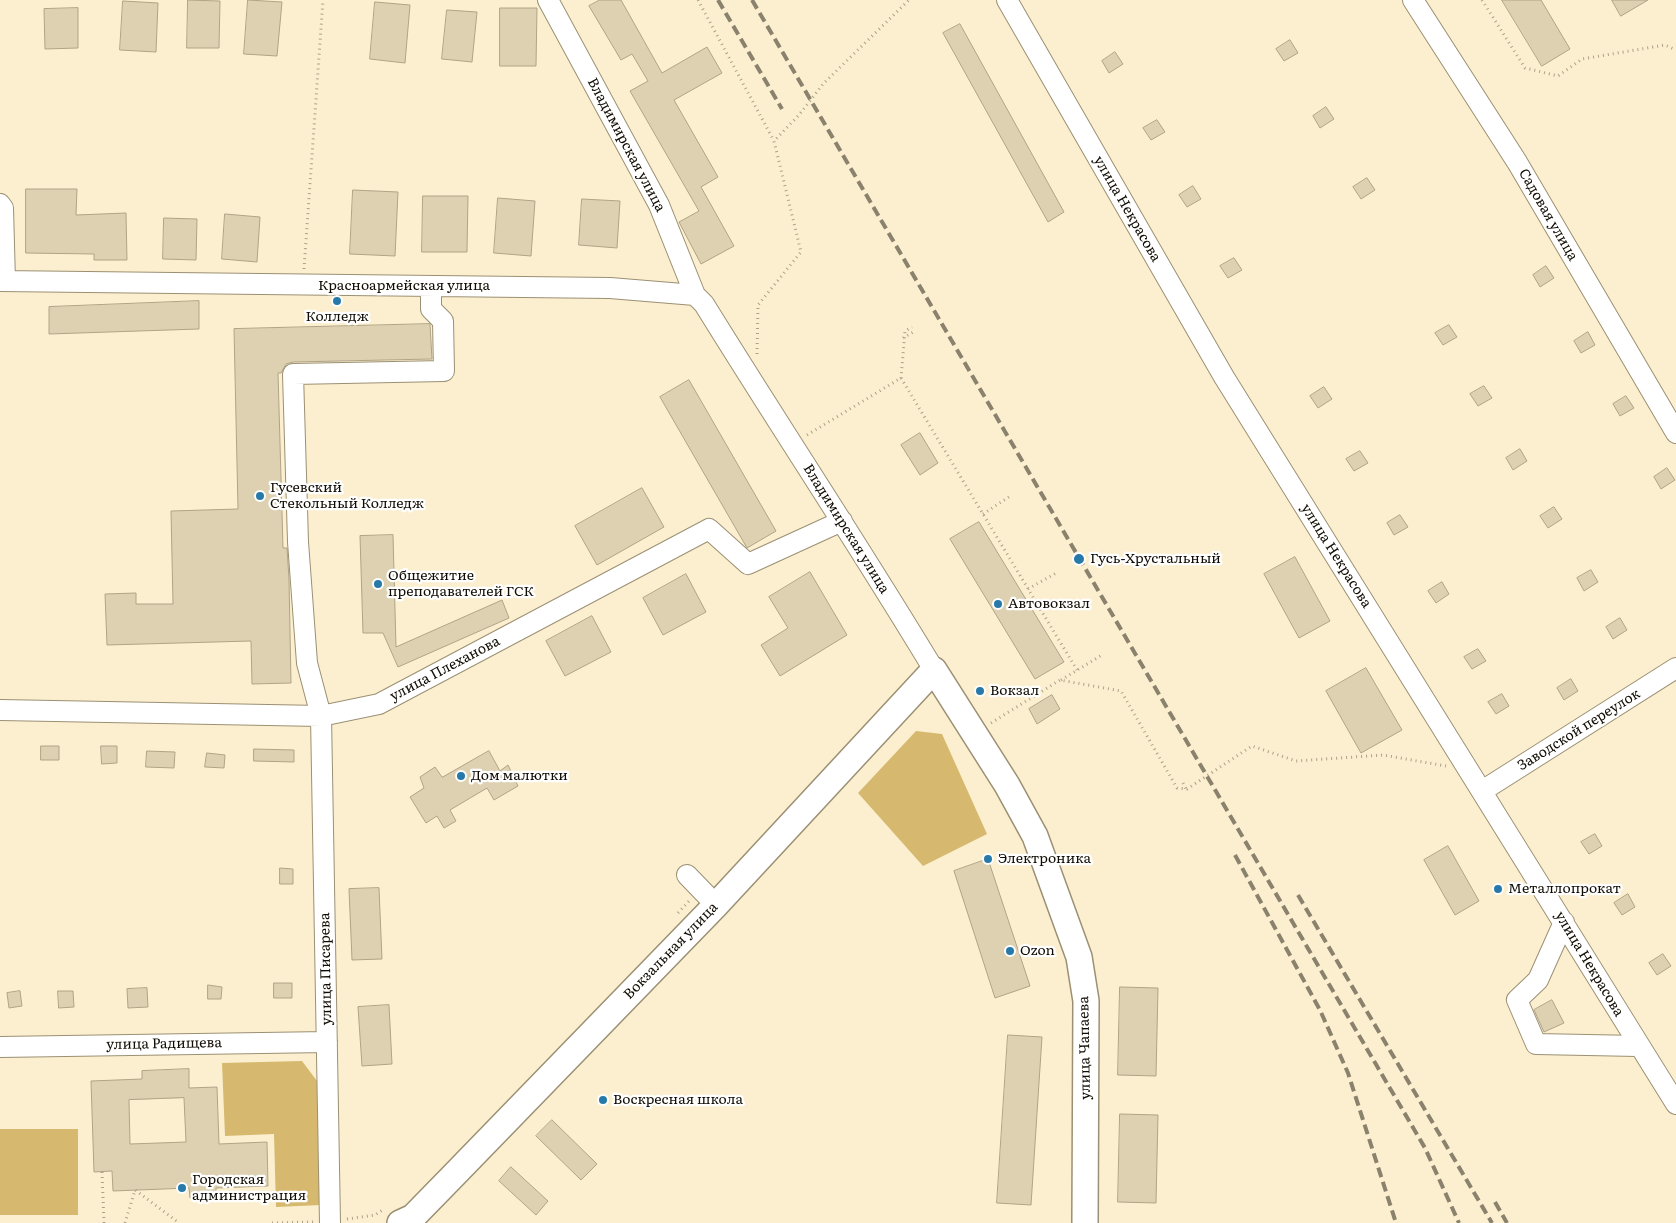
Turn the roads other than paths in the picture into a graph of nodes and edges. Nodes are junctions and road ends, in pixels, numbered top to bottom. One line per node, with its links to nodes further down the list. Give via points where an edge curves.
1 (548, 0): 7 (street, Владимирская улица, via 659,204)
2 (1007, 0): 14 (street, улица Некрасова, via 1224,377)
3 (1413, 0): 8 (street, Садовая улица, via 1517,162)
4 (0, 204): 5 (street, via 3,208)
5 (3, 281): 6 (street, Красноармейская улица)
6 (431, 286): 7 (street, Красноармейская улица, via 610,288); 13 (street, улица Писарева, via 431,309 442,321 444,371 293,374 298,542 307,663)
7 (694, 295): 9 (street, Владимирская улица, via 704,304)
8 (1676, 433)
9 (842, 521): 11 (street, Владимирская улица); 13 (street, улица Плеханова, via 748,564 709,529 379,704)
10 (1676, 668): 14 (street, Заводской переулок)
11 (934, 670): 20 (main road, Вокзальная улица, via 701,890); 22 (main road, улица Чапаева, via 1007,785 1035,836 1079,957 1086,1001)
12 (0, 710): 13 (street, улица Плеханова)
13 (321, 716): 16 (street, улица Писарева)
14 (1482, 792): 15 (street, улица Некрасова)
15 (1564, 922): 18 (street, улица Некрасова); 18 (street, via 1538,980 1517,1000 1536,1044)
16 (327, 1042): 17 (street, улица Радищева); 21 (street, улица Писарева)
17 (0, 1046)
18 (1638, 1046): 19 (street, улица Некрасова)
19 (1676, 1104)
20 (406, 1217)
21 (330, 1222)
22 (1085, 1223)

